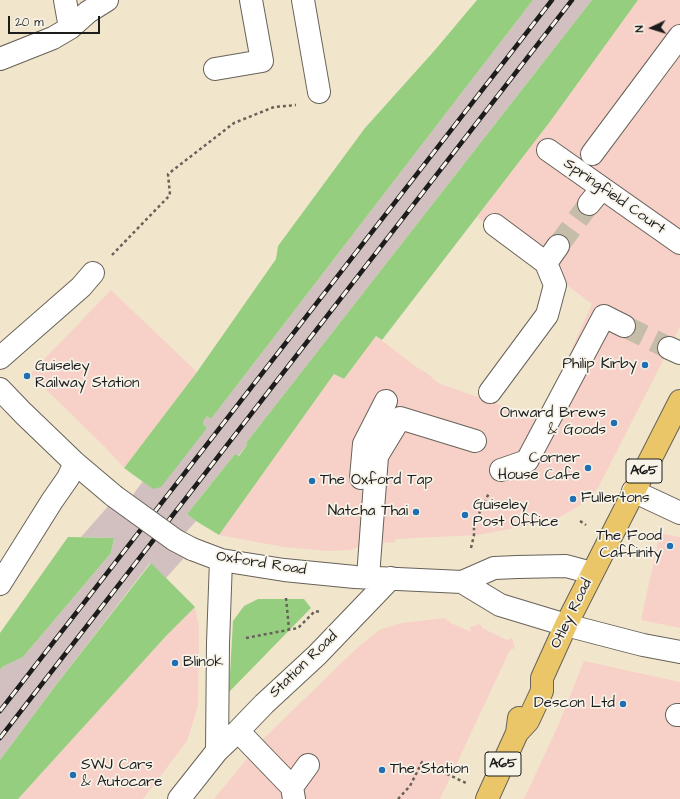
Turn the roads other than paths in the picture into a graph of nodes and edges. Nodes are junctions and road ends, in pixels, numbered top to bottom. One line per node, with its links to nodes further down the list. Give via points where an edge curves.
1 (64, 0): 5 (street)
2 (107, 0): 5 (street)
3 (251, 0): 8 (street, via 262,60)
4 (303, 0): 9 (street)
5 (70, 28): 7 (street, via 53,38)
6 (680, 36): 11 (street)
7 (0, 59)
8 (215, 69)
9 (319, 92)
10 (548, 150): 13 (street, Springfield Court, via 596,196)
11 (592, 154)
12 (495, 225): 18 (street, via 552,255 555,285 547,315)
13 (680, 243)
14 (93, 273): 16 (street, via 81,287)
15 (624, 326): 23 (street, via 604,316 527,461)
16 (0, 358)
17 (0, 388): 22 (street, Oxford Road)
18 (490, 392)
19 (386, 401): 28 (street, via 364,444 355,549)
20 (680, 401): 24 (main road, Otley Road / A65)
21 (475, 441): 28 (street, via 400,418 377,456)
22 (75, 463): 26 (street, Oxford Road, bridge, via 114,496 175,540); 31 (street)
23 (501, 470)
24 (634, 491): 25 (street); 27 (main road, Otley Road / A65)
25 (680, 513)
26 (221, 560): 28 (street, Oxford Road, via 284,570); 35 (street)
27 (592, 573): 30 (street, Oxford Road, via 566,566 494,568); 32 (main road, Otley Road / A65)
28 (361, 577): 29 (street, Oxford Road)
29 (391, 578): 30 (street, Oxford Road); 34 (street, Station Road, via 317,655)
30 (462, 582): 32 (street, Oxford Road, via 500,605)
31 (0, 584)
32 (566, 625): 33 (street, Oxford Road); 38 (main road, Otley Road / A65, via 542,678 542,692 528,721 517,733)
33 (680, 652)
34 (238, 731): 35 (street, Station Road); 37 (street)
35 (216, 751): 39 (street, Station Road)
36 (308, 765): 37 (street)
37 (293, 793)
38 (490, 798)
39 (179, 799)

